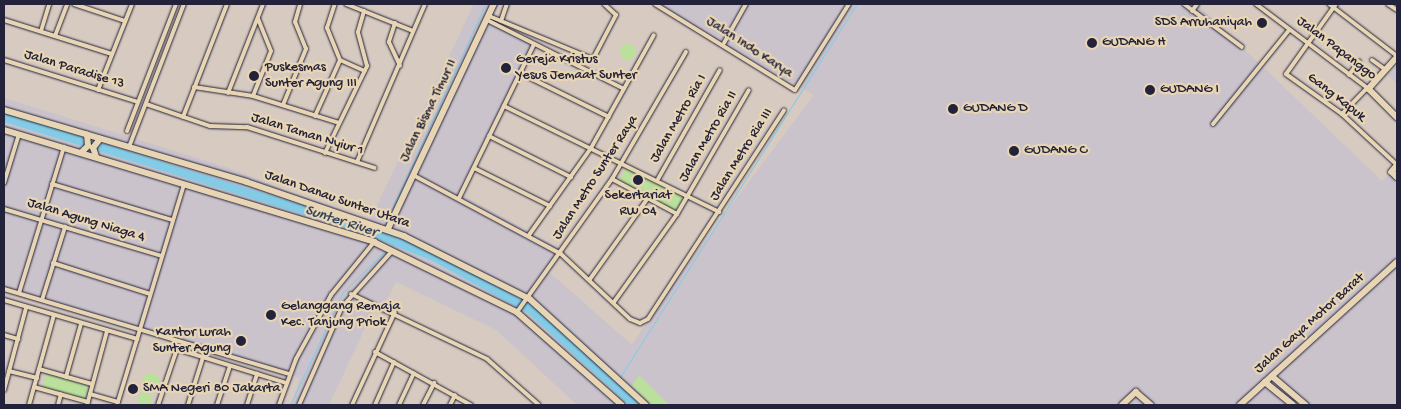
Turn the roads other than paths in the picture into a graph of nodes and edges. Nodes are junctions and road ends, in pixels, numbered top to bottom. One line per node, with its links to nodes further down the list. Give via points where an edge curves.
1 (49, 4): 36 (street)
2 (66, 4): 39 (street)
3 (74, 4): 32 (street)
4 (132, 4): 32 (street)
5 (170, 4): 24 (street)
6 (184, 4): 65 (street)
7 (227, 4): 57 (street)
8 (264, 4): 29 (street)
9 (300, 4): 66 (street, via 295,22 306,49)
10 (335, 4): 48 (street, via 327,28)
11 (346, 4): 26 (street)
12 (425, 4): 37 (street)
13 (494, 4): 30 (main road, Jalan Bisma Timur II)
14 (507, 4): 33 (street)
15 (604, 4): 33 (street, via 616,15 593,59)
16 (655, 4): 40 (street, Jalan Indo Karya)
17 (746, 4): 40 (street)
18 (849, 4): 40 (street, Jalan Indo Karya, via 795,90)
19 (1184, 4): 28 (street)
20 (1197, 4): 28 (street)
21 (1256, 4): 35 (street, Jalan Papanggo)
22 (1329, 4): 25 (street)
23 (1388, 4): 27 (street)
24 (176, 5): 64 (street)
25 (1335, 6): 42 (street); 46 (street)
26 (364, 10): 34 (street); 54 (street, via 358,32 368,58)
27 (1397, 10)
28 (1192, 11): 43 (street)
29 (258, 18): 62 (street); 63 (street, via 271,51)
30 (488, 18): 33 (street); 41 (street); 94 (main road, Jalan Bisma Timur II)
31 (4, 20): 36 (street)
32 (125, 21): 45 (street)
33 (502, 21)
34 (395, 23): 37 (street); 51 (street, via 389,42)
35 (1289, 30): 42 (street, Jalan Papanggo); 76 (street)
36 (41, 31): 39 (street)
37 (413, 31): 51 (street)
38 (654, 35): 58 (street)
39 (55, 36): 45 (street)
40 (724, 42)
41 (534, 44): 55 (street); 58 (street)
42 (1306, 44): 56 (street, Jalan Papanggo); 70 (street, Gang Kapuk, via 1286,74)
43 (1242, 47)
44 (686, 52): 89 (street, Jalan Metro Sunter Raya)
45 (112, 54): 60 (street)
46 (1397, 57): 53 (main road)
47 (4, 60): 60 (street, Jalan Paradise 13)
48 (340, 60): 54 (street); 71 (street)
49 (1372, 60): 53 (street)
50 (1359, 61): 56 (street)
51 (400, 66): 90 (street)
52 (720, 70): 97 (street, Jalan Metro Ria I)
53 (1386, 70): 59 (main road)
54 (365, 71): 75 (street)
55 (520, 73): 67 (street); 73 (street)
56 (1349, 75): 59 (street, Jalan Papanggo)
57 (194, 87): 62 (street); 72 (street)
58 (624, 88): 73 (street)
59 (1368, 89): 70 (street); 74 (main road, Jalan Papanggo)
60 (98, 90): 64 (street, Jalan Paradise 13)
61 (749, 90): 102 (street, Jalan Metro Ria II)
62 (228, 93): 63 (street)
63 (253, 96): 66 (street)
64 (138, 102): 78 (street)
65 (146, 104): 72 (street, Jalan Taman Nyiur 1); 84 (street)
66 (283, 105): 71 (street)
67 (504, 106): 80 (street); 85 (street)
68 (4, 110): 81 (main road, Jalan Danau Sunter Utara)
69 (784, 110): 107 (street, Jalan Metro Ria III)
70 (1342, 114): 91 (street, Gang Kapuk)
71 (316, 116): 75 (street)
72 (182, 117): 87 (street, Jalan Taman Nyiur 1, via 216,127 246,128)
73 (608, 117): 85 (street)
74 (1397, 117)
75 (338, 123): 87 (street)
76 (1213, 124)
77 (4, 130): 79 (main road, Jalan Danau Sunter Utara)
78 (127, 131)
79 (19, 134): 83 (main road, Jalan Danau Sunter Utara); 99 (street)
80 (489, 136): 93 (street); 95 (street)
81 (87, 137): 82 (main road, Jalan Danau Sunter Utara); 86 (main road)
82 (98, 140): 84 (main road, Jalan Danau Sunter Utara); 88 (main road, via 93,148)
83 (64, 147): 86 (main road, Jalan Danau Sunter Utara); 100 (street)
84 (130, 147): 112 (main road, Jalan Danau Sunter Utara)
85 (591, 148): 89 (street); 95 (street)
86 (84, 150): 88 (main road, Jalan Danau Sunter Utara)
87 (325, 152): 90 (street, Jalan Taman Nyiur 1)
88 (96, 157): 101 (main road, Jalan Danau Sunter Utara)
89 (624, 161): 97 (street); 98 (street, Jalan Metro Sunter Raya)
90 (357, 162): 92 (street, Jalan Taman Nyiur 1)
91 (1397, 166): 96 (main road, via 1392,172)
92 (375, 168)
93 (474, 168): 103 (street); 105 (street)
94 (412, 175): 103 (street); 112 (main road, Jalan Bisma Timur II)
95 (572, 177): 105 (street)
96 (1397, 177)
97 (658, 178): 102 (street)
98 (612, 179): 104 (street); 116 (street, Jalan Metro Sunter Raya)
99 (4, 183)
100 (52, 184): 109 (street); 110 (street)
101 (184, 184): 110 (street); 114 (main road, Jalan Danau Sunter Utara)
102 (689, 195): 107 (street); 108 (street, Jalan Metro Ria II)
103 (459, 198): 113 (street)
104 (648, 198): 108 (street); 120 (street)
105 (550, 206): 113 (street)
106 (4, 209): 109 (street, Jalan Agung Niaga 4)
107 (720, 212): 128 (street, Jalan Metro Ria III, via 648,319 636,322)
108 (677, 214): 128 (street, Jalan Metro Ria II)
109 (40, 220): 111 (street, Jalan Agung Niaga 4); 122 (street)
110 (172, 220): 117 (street)
111 (65, 227): 117 (street, Jalan Agung Niaga 4); 119 (street)
112 (387, 229): 127 (main road, Jalan Danau Sunter Utara)
113 (529, 235): 116 (street)
114 (375, 243): 115 (main road, Jalan Danau Sunter Utara); 147 (street, via 331,295)
115 (390, 250): 124 (street); 130 (main road, Jalan Danau Sunter Utara)
116 (561, 254): 120 (street); 127 (street, Jalan Metro Sunter Raya)
117 (162, 256): 123 (street)
118 (1397, 262): 148 (main road, Jalan Gaya Motor Barat)
119 (53, 263): 123 (street); 126 (street)
120 (590, 279): 128 (street)
121 (4, 289): 122 (street)
122 (19, 293): 126 (street)
123 (150, 294): 134 (street)
124 (351, 294): 131 (street); 169 (street)
125 (4, 300): 129 (street)
126 (42, 300): 134 (street)
127 (528, 300): 130 (street, Jalan Metro Sunter Raya); 178 (main road, Jalan Danau Sunter Utara)
128 (614, 302)
129 (26, 308): 132 (street); 137 (street)
130 (519, 311): 177 (main road, Jalan Danau Sunter Utara)
131 (396, 312): 139 (street); 176 (street, via 487,359)
132 (54, 315): 133 (street); 143 (street)
133 (81, 324): 135 (street); 149 (street)
134 (140, 328): 138 (street); 147 (street)
135 (107, 330): 138 (street); 154 (street)
136 (4, 335): 137 (street)
137 (18, 339): 144 (street)
138 (137, 339): 160 (street)
139 (374, 352): 141 (street); 170 (street)
140 (203, 357): 142 (street); 164 (street, via 175,350); 165 (street)
141 (394, 362): 145 (street); 171 (street)
142 (230, 366): 146 (street); 166 (street)
143 (39, 369): 149 (street); 150 (street)
144 (9, 371): 150 (street); 156 (street)
145 (414, 372): 153 (street); 172 (street)
146 (257, 374): 152 (street); 167 (street)
147 (290, 374): 152 (street)
148 (1272, 376): 151 (main road, Jalan Gaya Motor Barat); 183 (main road)
149 (66, 377): 154 (street)
150 (37, 378): 155 (street)
151 (1265, 382): 181 (main road, Jalan Gaya Motor Barat); 182 (main road)
152 (286, 383): 168 (street)
153 (434, 383): 159 (street); 173 (street)
154 (92, 384): 158 (street)
155 (34, 387): 157 (street); 162 (street)
156 (4, 390)
157 (61, 394): 161 (street); 163 (street)
158 (90, 394): 160 (street); 161 (street)
159 (455, 395): 174 (street); 175 (street)
160 (117, 403)
161 (88, 404)
162 (29, 405)
163 (58, 405)
164 (158, 405)
165 (188, 405)
166 (217, 405)
167 (247, 405)
168 (279, 405)
169 (299, 405)
170 (352, 405)
171 (375, 405)
172 (399, 405)
173 (423, 405)
174 (450, 405)
175 (471, 405)
176 (539, 405)
177 (622, 405)
178 (646, 405)
179 (1122, 405): 180 (main road, via 1136,392)
180 (1151, 405)
181 (1240, 405)
182 (1293, 405)
183 (1306, 405)

